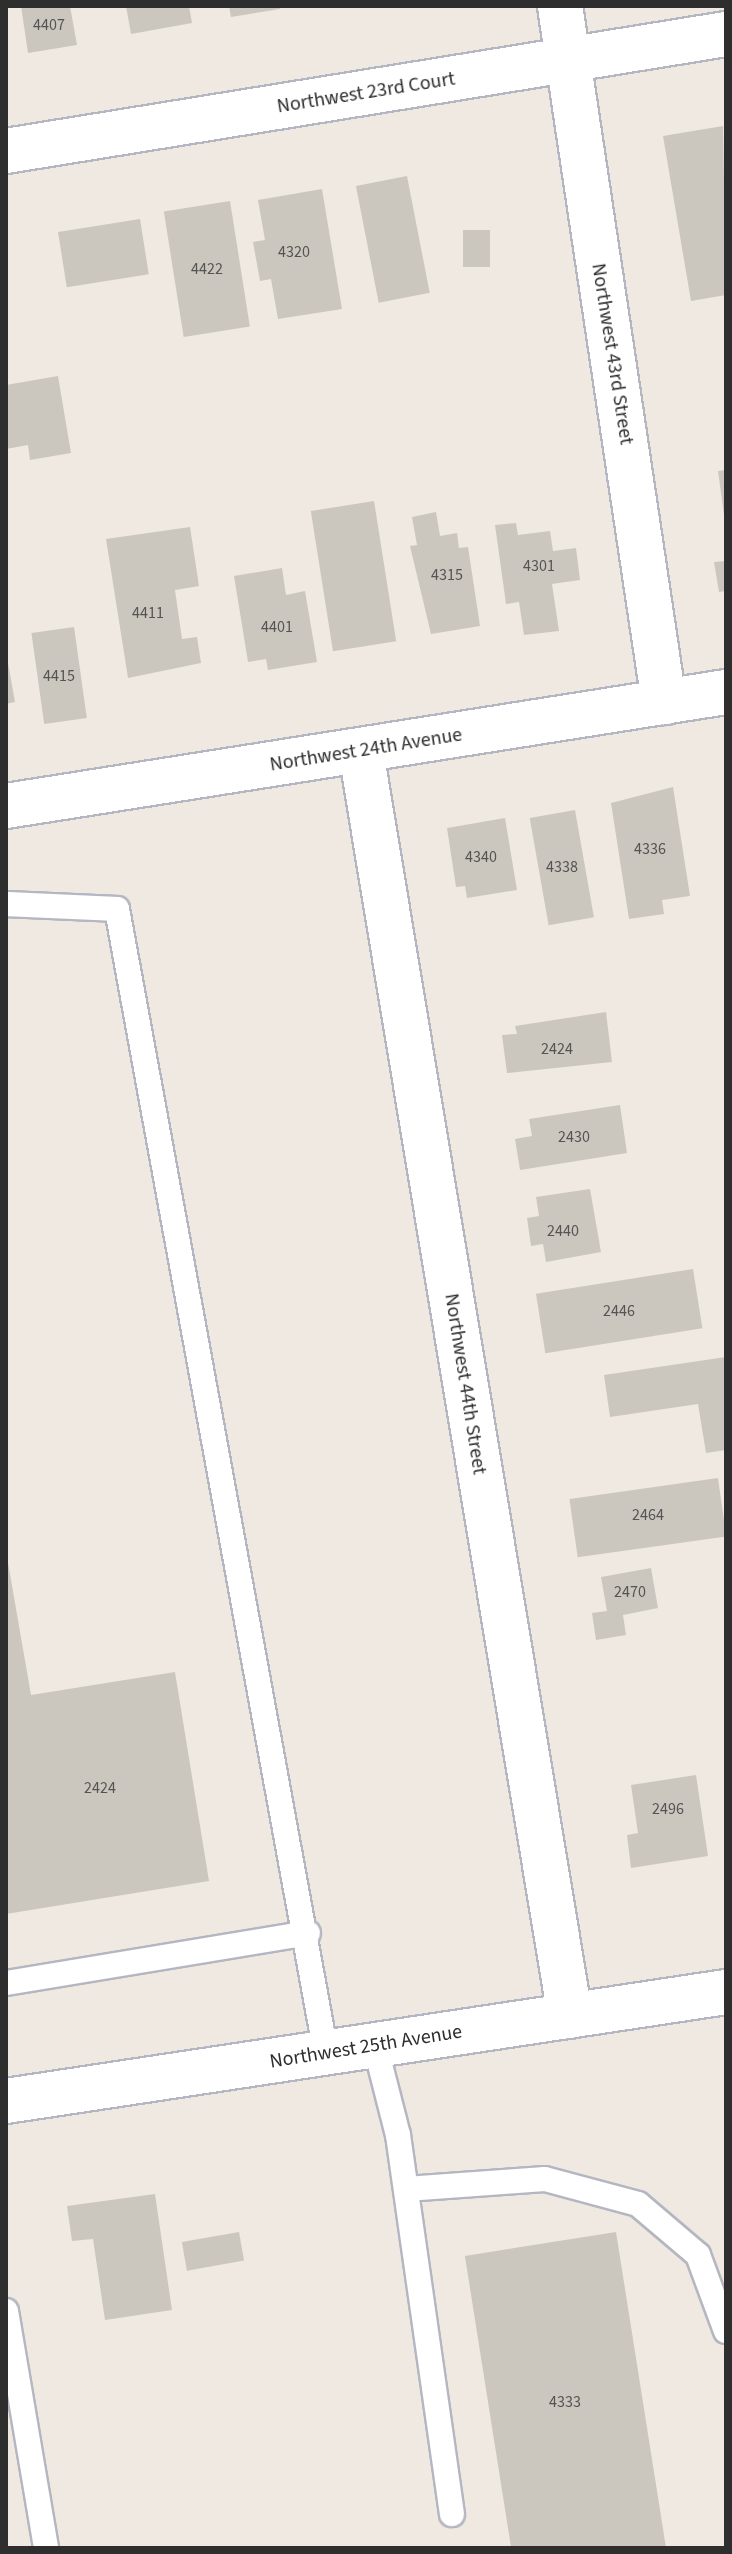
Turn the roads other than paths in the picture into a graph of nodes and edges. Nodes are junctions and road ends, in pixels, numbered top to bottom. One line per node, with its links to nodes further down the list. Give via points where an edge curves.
1 (560, 6): 3 (street, Northwest 43rd Street)
2 (726, 34): 3 (street, Northwest 23rd Court)
3 (568, 60): 4 (street, Northwest 23rd Court); 6 (street, Northwest 43rd Street)
4 (6, 151)
5 (726, 692): 6 (street, Northwest 24th Avenue)
6 (664, 702): 7 (street, Northwest 24th Avenue)
7 (361, 752): 8 (street, Northwest 24th Avenue); 13 (street, Northwest 44th Street)
8 (6, 806)
9 (6, 904): 10 (lane, via 117,909)
10 (308, 1933): 11 (lane); 15 (lane)
11 (6, 1983)
12 (726, 1992): 13 (street, Northwest 25th Avenue)
13 (570, 2016): 14 (street, Northwest 25th Avenue)
14 (375, 2045): 15 (street, Northwest 25th Avenue); 17 (lane)
15 (326, 2053): 16 (street, Northwest 25th Avenue)
16 (6, 2101)
17 (406, 2189): 19 (lane, via 545,2179 638,2204 698,2255); 20 (lane)
18 (6, 2311): 21 (lane)
19 (726, 2331)
20 (452, 2514)
21 (46, 2548)

